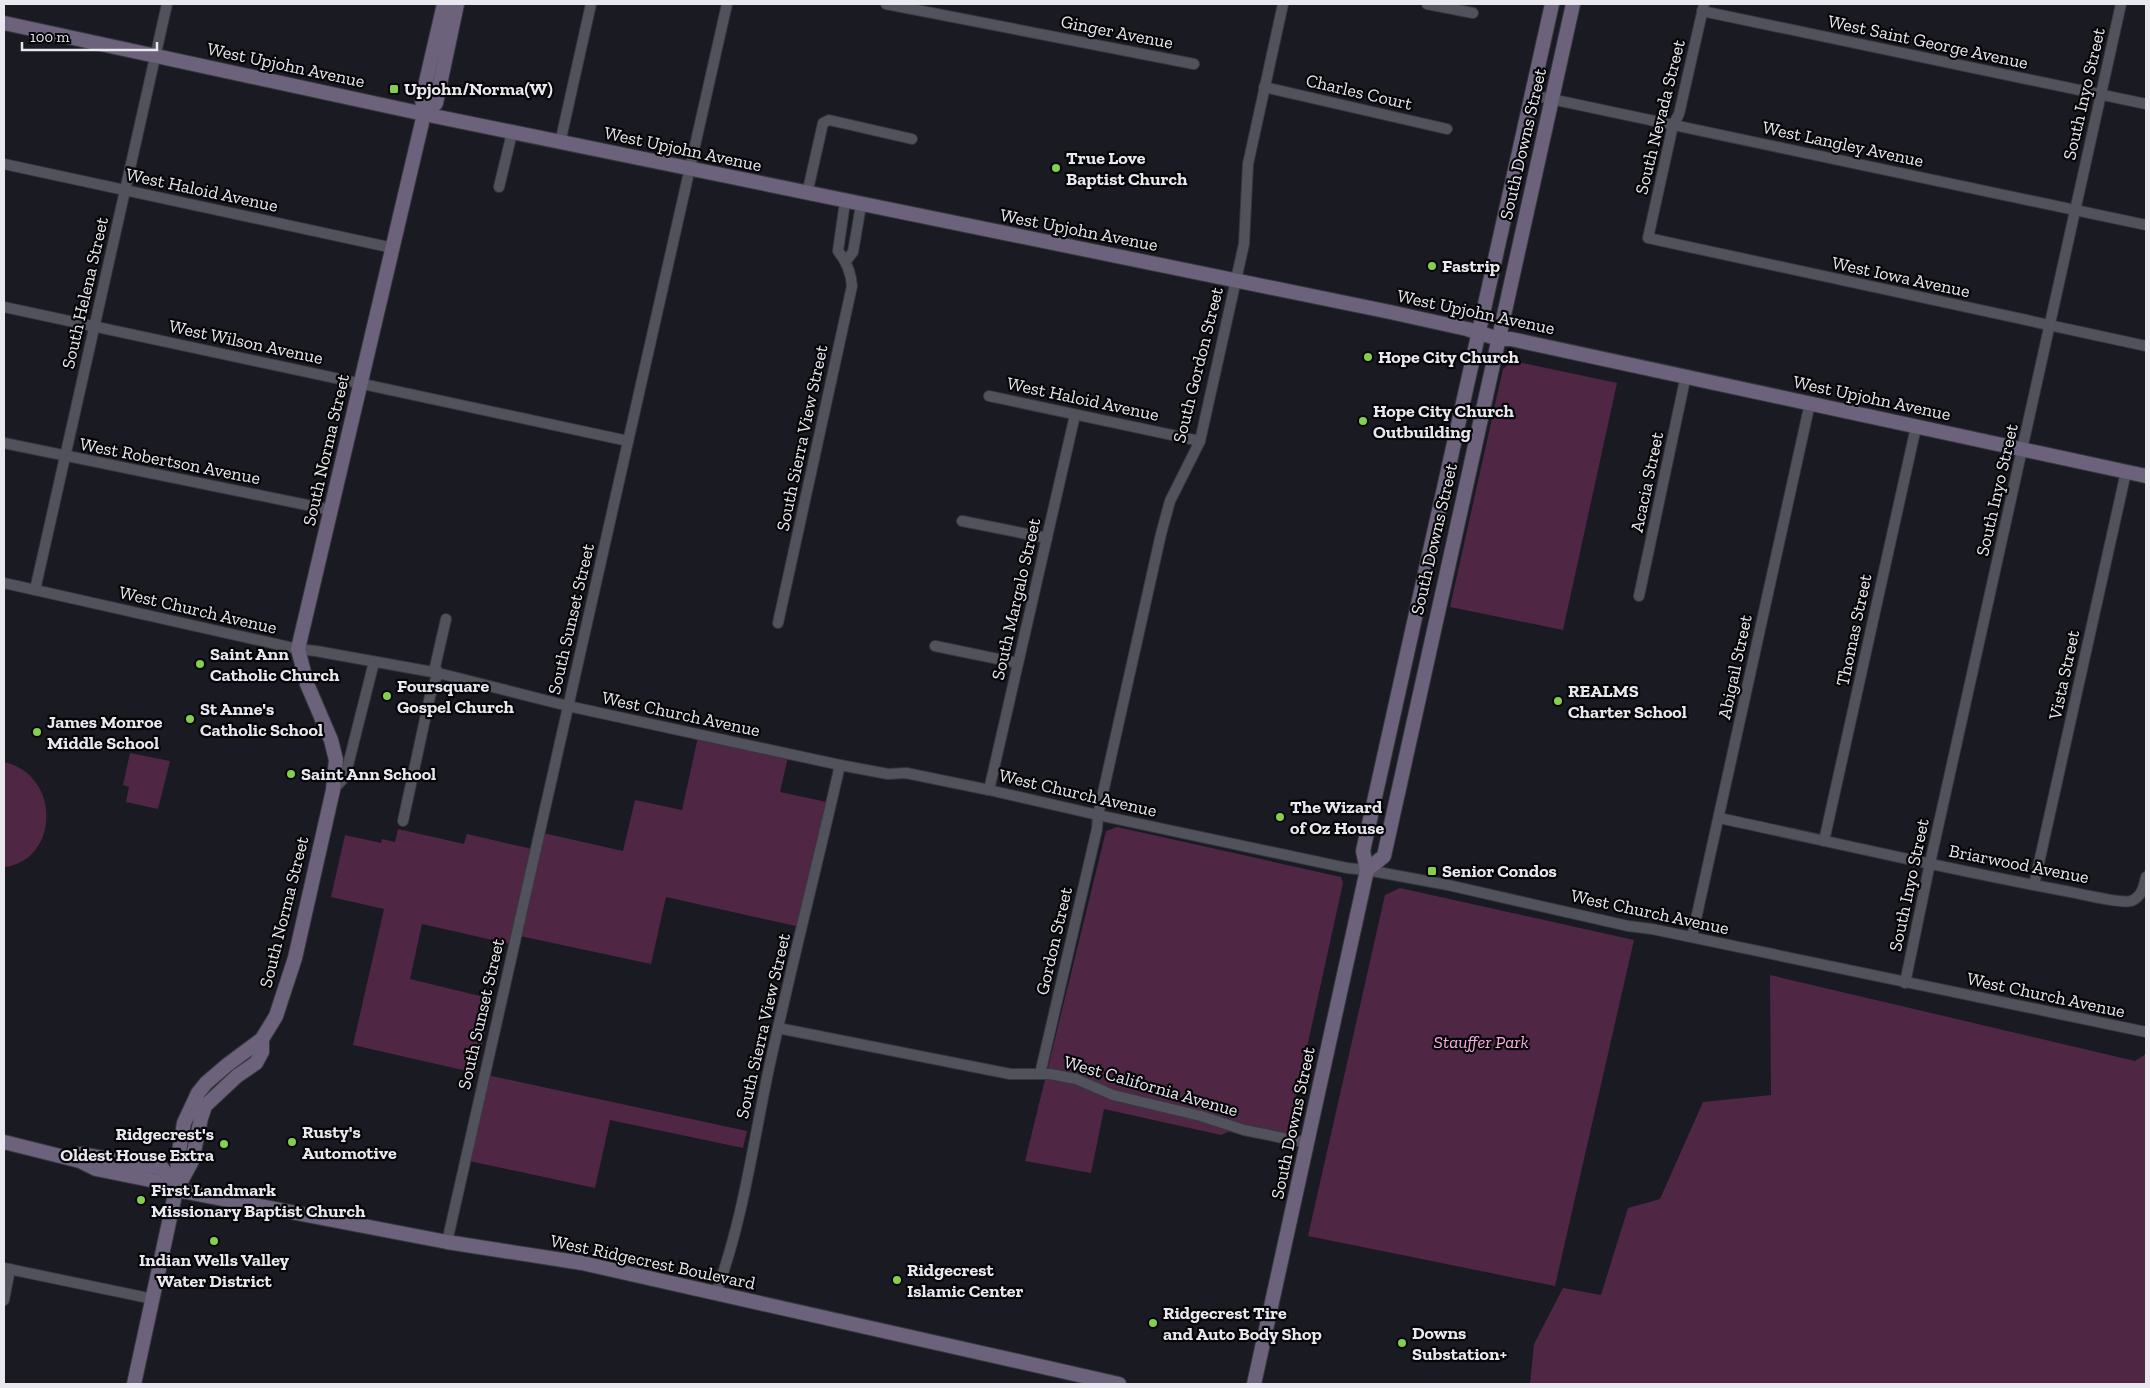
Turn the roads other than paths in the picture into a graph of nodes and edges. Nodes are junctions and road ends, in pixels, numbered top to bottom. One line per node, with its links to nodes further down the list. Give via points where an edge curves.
1 (167, 4): 15 (street, South Helena Street)
2 (444, 4): 22 (main road, South Norma Street, via 422,99)
3 (457, 4): 22 (main road, South Norma Street, via 436,103)
4 (591, 4): 27 (street)
5 (727, 4): 29 (street, South Sunset Street)
6 (886, 4): 16 (street, Ginger Avenue)
7 (1283, 4): 17 (street, South Gordon Street)
8 (1427, 4): 13 (street)
9 (1552, 4): 19 (main road, South Downs Street)
10 (1573, 4): 20 (main road, South Downs Street)
11 (2121, 4): 18 (street, South Inyo Street)
12 (1703, 7): 18 (street, West Saint George Avenue); 23 (street, South Nevada Street, via 1680,114)
13 (1473, 13)
14 (4, 23): 15 (main road, West Upjohn Avenue)
15 (155, 56): 22 (main road, West Upjohn Avenue); 31 (street, South Helena Street)
16 (1194, 64)
17 (1264, 87): 24 (street, Charles Court); 40 (street, South Gordon Street, via 1248,164 1244,244)
18 (2101, 94): 21 (street, West Saint George Avenue); 35 (street, South Inyo Street)
19 (1532, 95): 20 (street, West Langley Avenue); 44 (main road, South Downs Street)
20 (1552, 100): 23 (street, West Langley Avenue); 45 (main road, South Downs Street)
21 (2146, 104)
22 (424, 114): 25 (main road, West Upjohn Avenue); 38 (main road, South Norma Street)
23 (1673, 125): 35 (street, West Langley Avenue); 37 (street, South Nevada Street)
24 (1447, 128)
25 (512, 133): 27 (main road, West Upjohn Avenue); 30 (street)
26 (912, 138): 32 (street, via 829,120 823,123)
27 (560, 143): 29 (main road, West Upjohn Avenue)
28 (4, 164): 31 (street, West Haloid Avenue)
29 (689, 169): 32 (main road, West Upjohn Avenue); 53 (street, South Sunset Street)
30 (500, 187)
31 (125, 190): 38 (street, West Haloid Avenue); 42 (street, South Helena Street)
32 (807, 194): 33 (main road, West Upjohn Avenue)
33 (845, 202): 34 (main road, West Upjohn Avenue); 39 (street, South Sierra View Street, via 838,251)
34 (861, 205): 39 (street, via 853,252); 40 (main road, West Upjohn Avenue)
35 (2075, 210): 36 (street, West Langley Avenue); 43 (street, South Inyo Street)
36 (2146, 225)
37 (1648, 238): 43 (street, West Iowa Avenue)
38 (392, 248): 48 (main road, South Norma Street)
39 (846, 261): 67 (street, South Sierra View Street, via 852,286)
40 (1235, 280): 44 (main road, West Upjohn Avenue); 54 (street, South Gordon Street)
41 (4, 307): 42 (street, West Wilson Avenue)
42 (94, 326): 48 (street, West Wilson Avenue); 57 (street, South Helena Street)
43 (2050, 326): 46 (street, West Iowa Avenue); 56 (street, South Inyo Street)
44 (1478, 332): 45 (main road, West Upjohn Avenue); 82 (main road, South Downs Street, via 1363,851)
45 (1499, 338): 47 (main road, West Upjohn Avenue); 82 (main road, South Downs Street, via 1384,856)
46 (2146, 346)
47 (1686, 376): 50 (main road, West Upjohn Avenue); 65 (street, Acacia Street)
48 (360, 384): 53 (street, West Wilson Avenue); 60 (main road, South Norma Street)
49 (989, 396): 51 (street, West Haloid Avenue)
50 (1810, 403): 52 (main road, West Upjohn Avenue); 78 (street, Abigail Street)
51 (1075, 415): 54 (street, West Haloid Avenue); 62 (street, South Margalo Street)
52 (1916, 427): 56 (main road, West Upjohn Avenue); 80 (street, Thomas Street)
53 (628, 441): 73 (street, South Sunset Street)
54 (1200, 441): 77 (street, South Gordon Street, via 1170,501)
55 (4, 443): 57 (street, West Robertson Avenue)
56 (2022, 449): 58 (main road, West Upjohn Avenue); 81 (street, South Inyo Street)
57 (65, 456): 60 (street, West Robertson Avenue); 64 (street, South Helena Street)
58 (2126, 472): 59 (main road, West Upjohn Avenue); 84 (street, Vista Street)
59 (2146, 476)
60 (331, 510): 69 (main road, South Norma Street)
61 (962, 521): 62 (street)
62 (1046, 538): 71 (street, South Margalo Street)
63 (4, 584): 64 (street, West Church Avenue)
64 (35, 590): 69 (street, West Church Avenue)
65 (1640, 596)
66 (446, 619): 72 (street, via 435,667)
67 (778, 622)
68 (935, 646): 71 (street)
69 (298, 649): 70 (street, West Church Avenue); 75 (main road, South Norma Street, via 307,684 336,760)
70 (374, 662): 72 (street, West Church Avenue); 75 (street, South Norma Street, via 345,777)
71 (1018, 663): 76 (street, South Margalo Street)
72 (438, 673): 73 (street, West Church Avenue); 79 (street)
73 (568, 706): 74 (street, West Church Avenue); 93 (street, South Sunset Street)
74 (840, 765): 76 (street, West Church Avenue, via 888,774 906,773); 87 (street, South Sierra View Street)
75 (333, 790): 92 (main road, South Norma Street, via 295,958 276,1016 262,1039 220,1071 198,1093 184,1123)
76 (989, 790): 77 (street, West Church Avenue)
77 (1098, 815): 82 (street, West Church Avenue); 89 (street, Gordon Street)
78 (1719, 818): 80 (street, Briarwood Avenue); 85 (street, Abigail Street)
79 (403, 821)
80 (1824, 841): 81 (street, Briarwood Avenue)
81 (1930, 863): 84 (street, Briarwood Avenue); 86 (street, South Inyo Street)
82 (1367, 870): 85 (street, West Church Avenue); 91 (main road, South Downs Street)
83 (2146, 877): 84 (street, Briarwood Avenue, via 2142,891 2129,902)
84 (2034, 885)
85 (1692, 937): 86 (street, West Church Avenue)
86 (1905, 983): 88 (street, West Church Avenue)
87 (778, 1028): 89 (street, West California Avenue, via 1010,1074); 95 (street, South Sierra View Street, via 746,1186)
88 (2146, 1032)
89 (1040, 1074): 91 (street, West California Avenue, via 1076,1079 1113,1095 1244,1130)
90 (4, 1142): 92 (main road, via 72,1158 80,1154 162,1168)
91 (1308, 1143): 100 (main road, South Downs Street)
92 (176, 1190): 93 (main road, West Ridgecrest Boulevard); 96 (main road, South Norma Street)
93 (446, 1242): 95 (main road, West Ridgecrest Boulevard, via 582,1263)
94 (7, 1269): 96 (street); 97 (street)
95 (716, 1293): 99 (main road, West Ridgecrest Boulevard)
96 (153, 1299): 98 (main road, South Norma Street)
97 (4, 1300)
98 (134, 1384)
99 (1119, 1384)
100 (1254, 1384)

